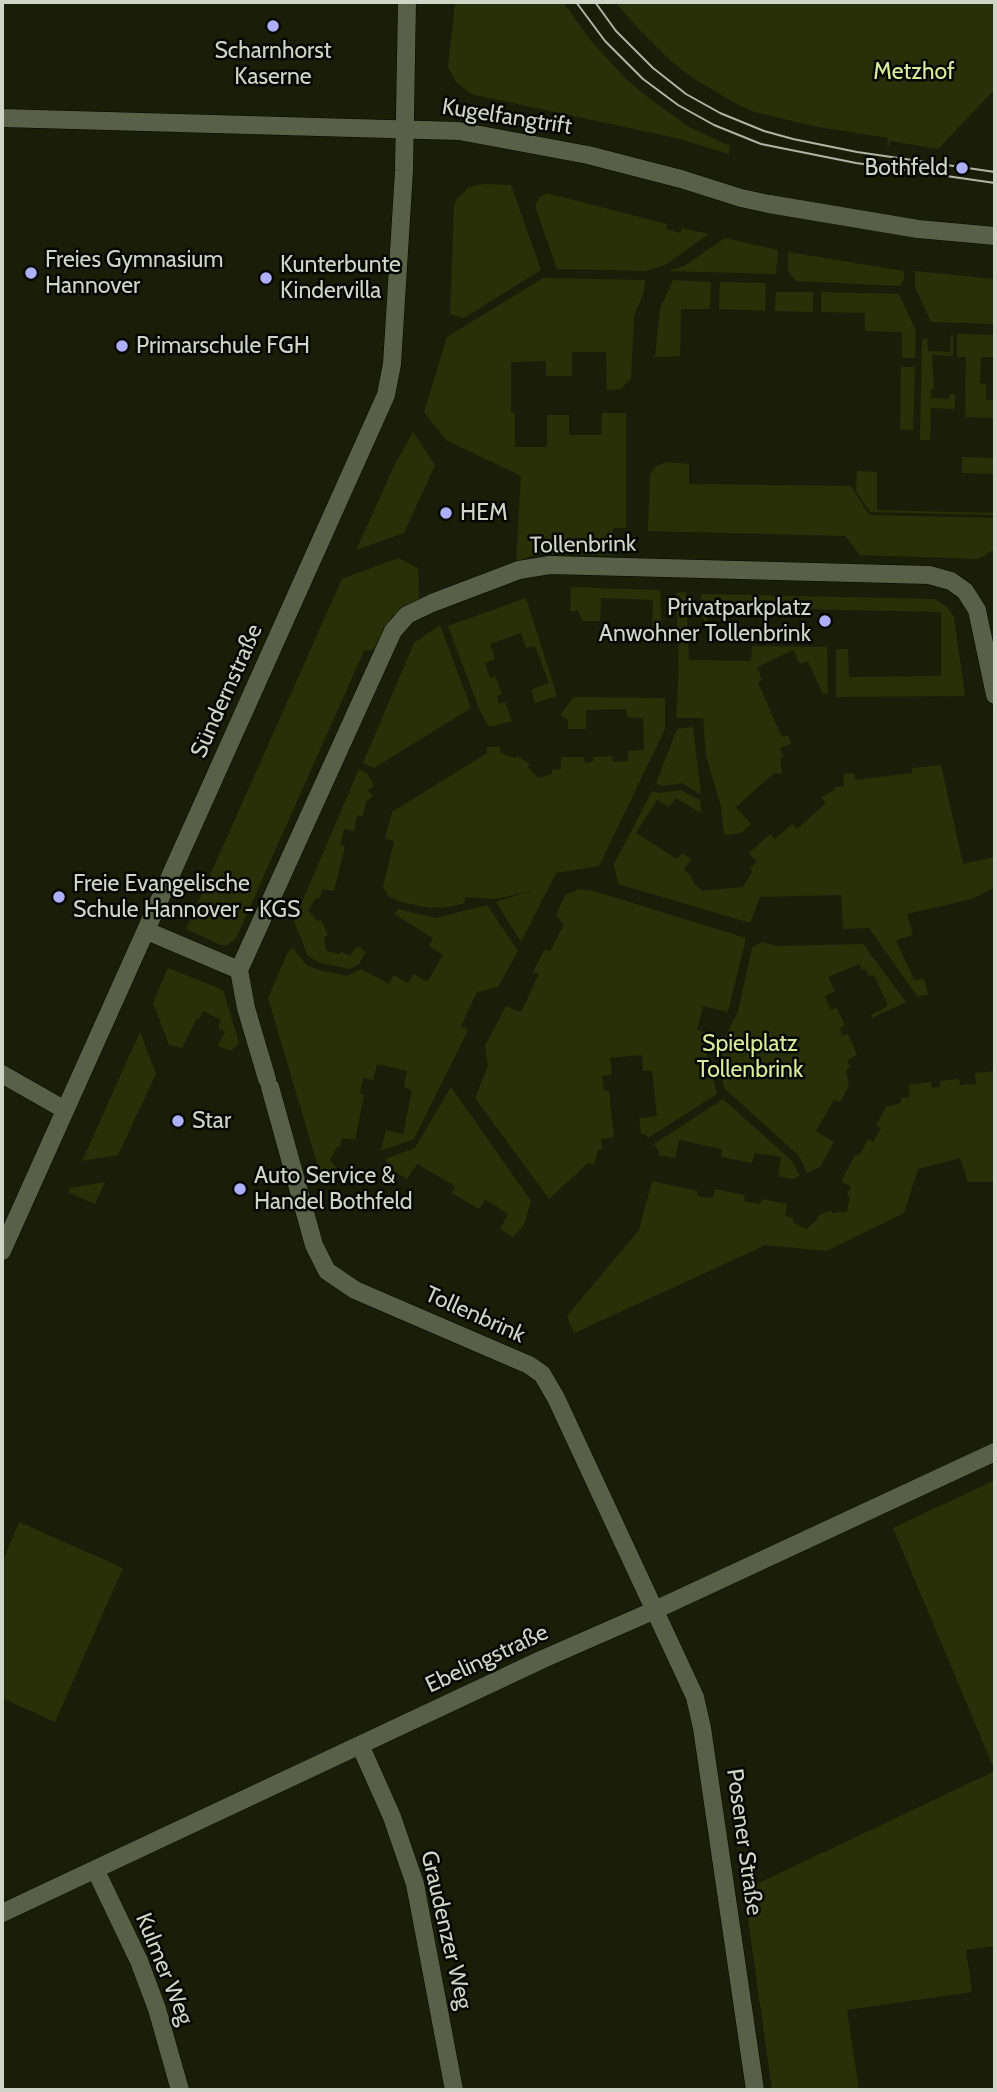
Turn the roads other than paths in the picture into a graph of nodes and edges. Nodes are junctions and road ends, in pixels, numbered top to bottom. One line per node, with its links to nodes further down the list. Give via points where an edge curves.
1 (407, 2): 3 (street, Sündernstraße)
2 (2, 118): 3 (street, Kugelfangtrift)
3 (405, 128): 4 (street, Kugelfangtrift, via 521,141 811,212); 6 (street, Sündernstraße, via 393,364 386,395)
4 (995, 236)
5 (995, 695): 7 (street, Tollenbrink, via 977,610 951,580 929,575 558,565 519,570 407,615 393,631)
6 (147, 931): 7 (street); 9 (street, Sündernstraße)
7 (239, 970): 12 (street, Tollenbrink, via 314,1245 327,1271 355,1290 542,1374)
8 (2, 1074): 9 (street)
9 (65, 1110): 10 (street, Sündernstraße)
10 (2, 1251)
11 (995, 1452): 12 (street, Ebelingstraße)
12 (655, 1610): 13 (street, Ebelingstraße); 18 (street, Posener Straße, via 695,1697 702,1728)
13 (360, 1745): 14 (street, Ebelingstraße); 17 (street, Graudenzer Weg, via 415,1884)
14 (95, 1869): 15 (street, Ebelingstraße); 16 (street, Kulmer Weg, via 139,1961)
15 (2, 1913)
16 (180, 2090)
17 (454, 2090)
18 (755, 2090)

